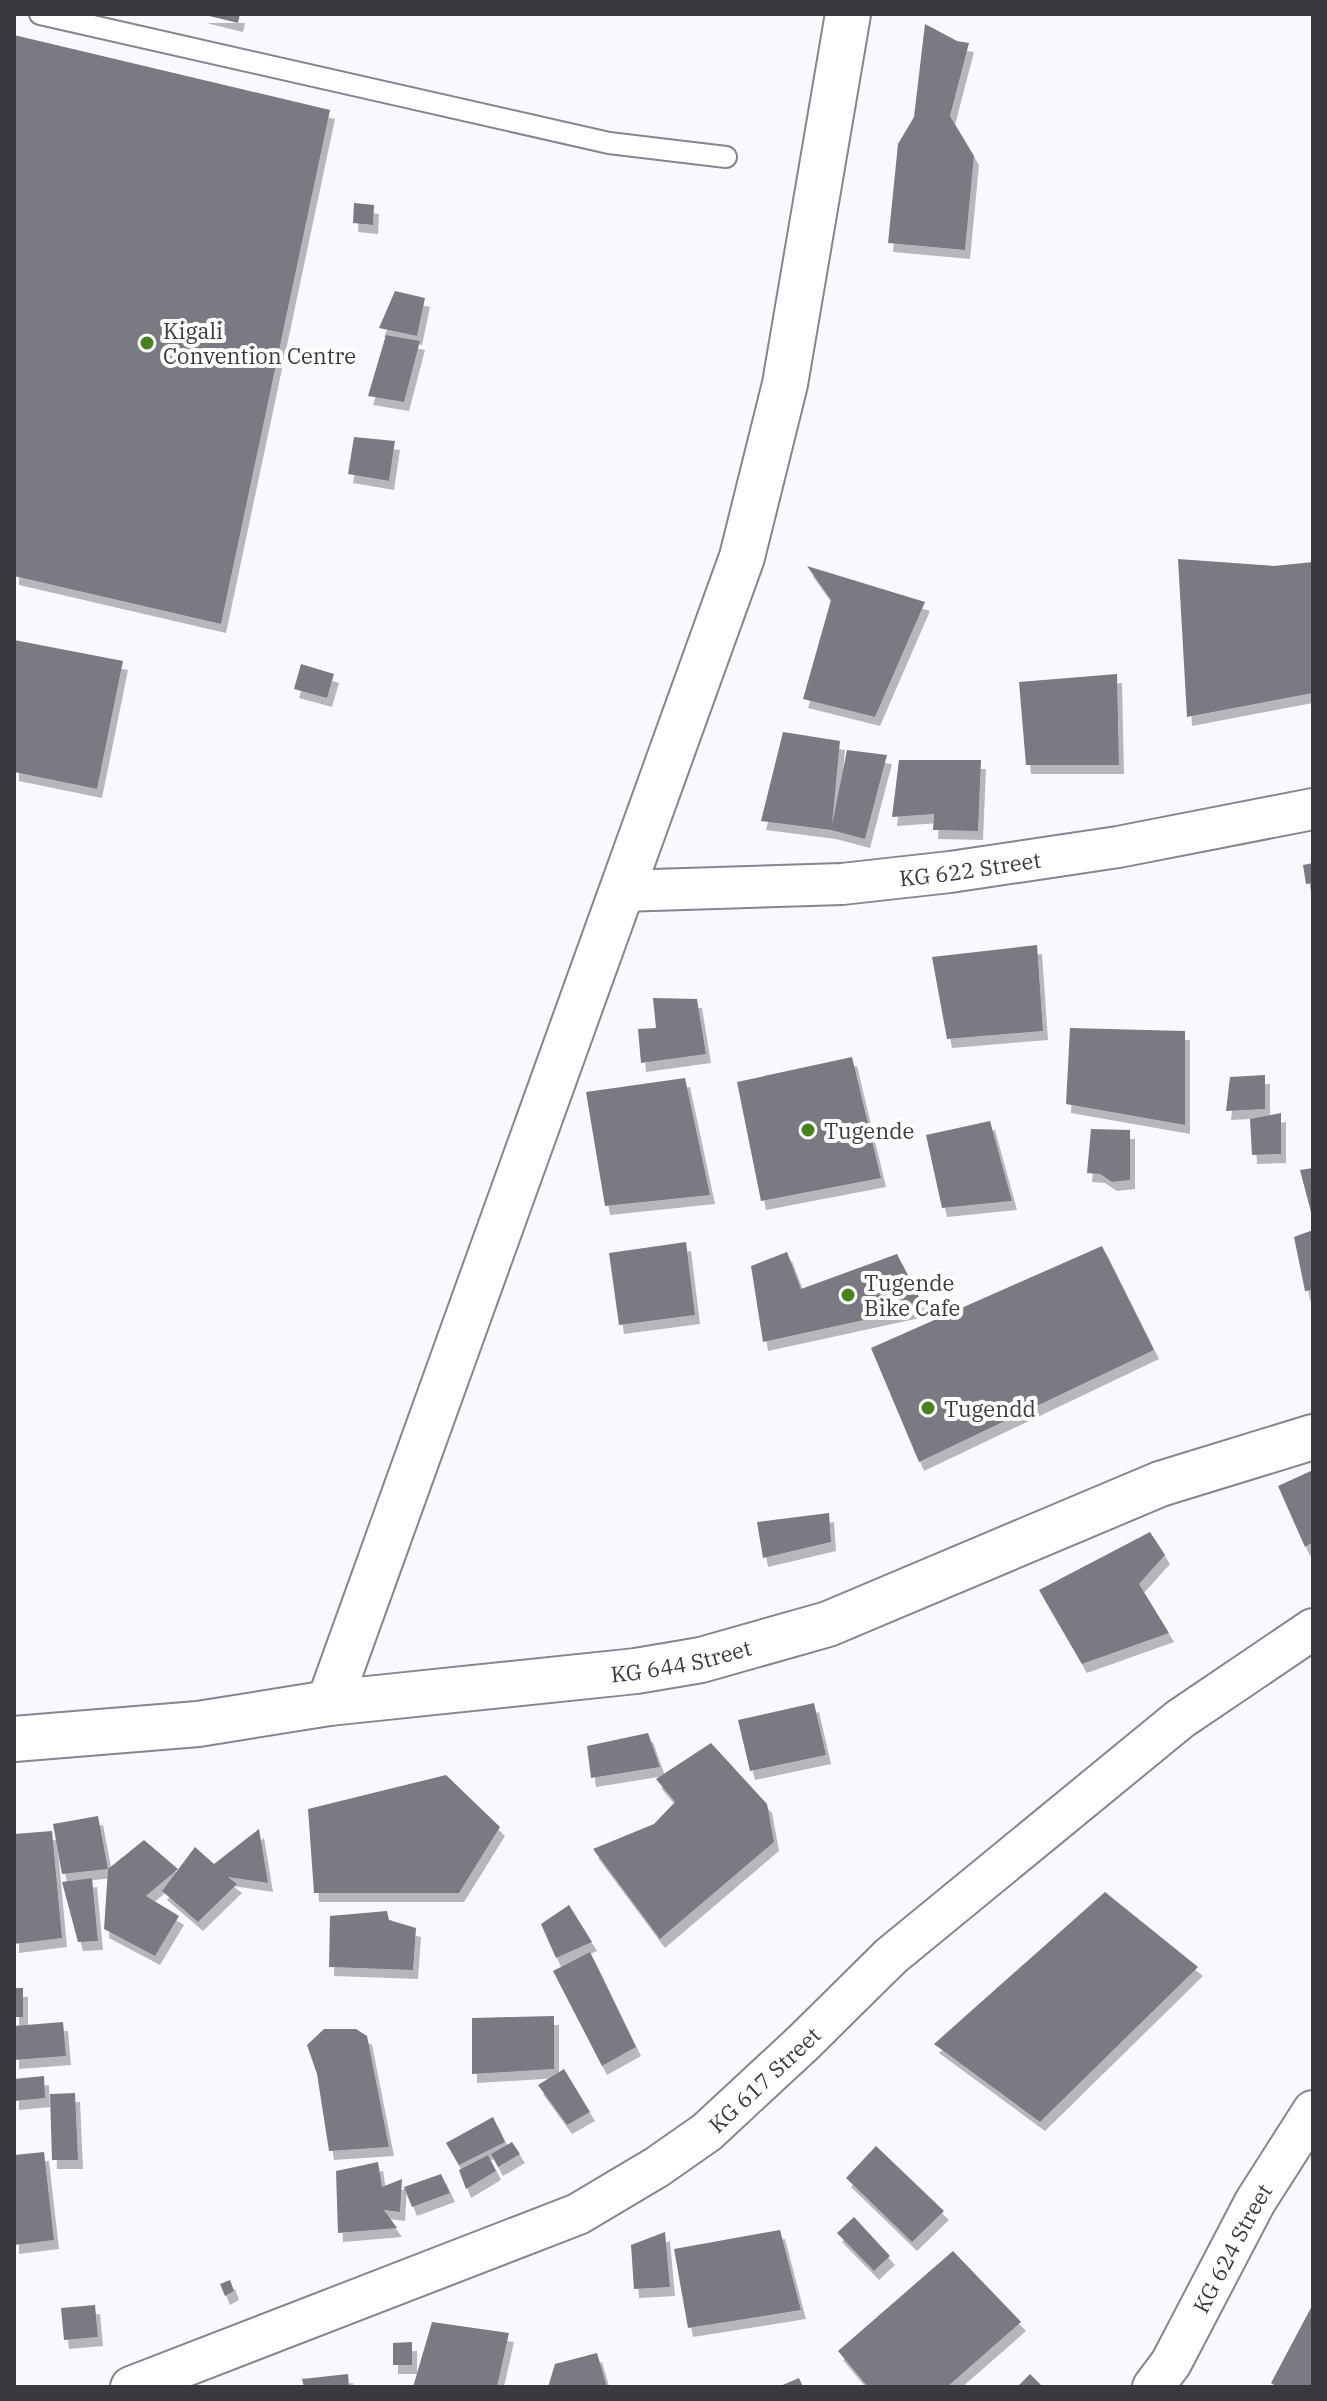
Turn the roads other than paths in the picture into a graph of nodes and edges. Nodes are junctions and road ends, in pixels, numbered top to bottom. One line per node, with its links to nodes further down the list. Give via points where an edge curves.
1 (40, 14): 3 (lane, via 609,143)
2 (848, 14): 5 (main road, via 785,384 742,557)
3 (726, 157)
4 (1313, 809): 5 (street, KG 622 Street, via 1118,847 950,872 842,884)
5 (621, 891): 8 (main road)
6 (1313, 1437): 8 (main road, KG 644 Street, via 1160,1484 828,1624 745,1649 636,1671)
7 (1313, 1629): 11 (street, KG 617 Street, via 1180,1719 903,1946 707,2132 657,2167 578,2214)
8 (329, 1703): 9 (main road, KG 644 Street, via 198,1724)
9 (14, 1739)
10 (1313, 2111): 12 (street, KG 624 Street, via 1255,2202 1171,2363)
11 (131, 2387)
12 (1153, 2387)

